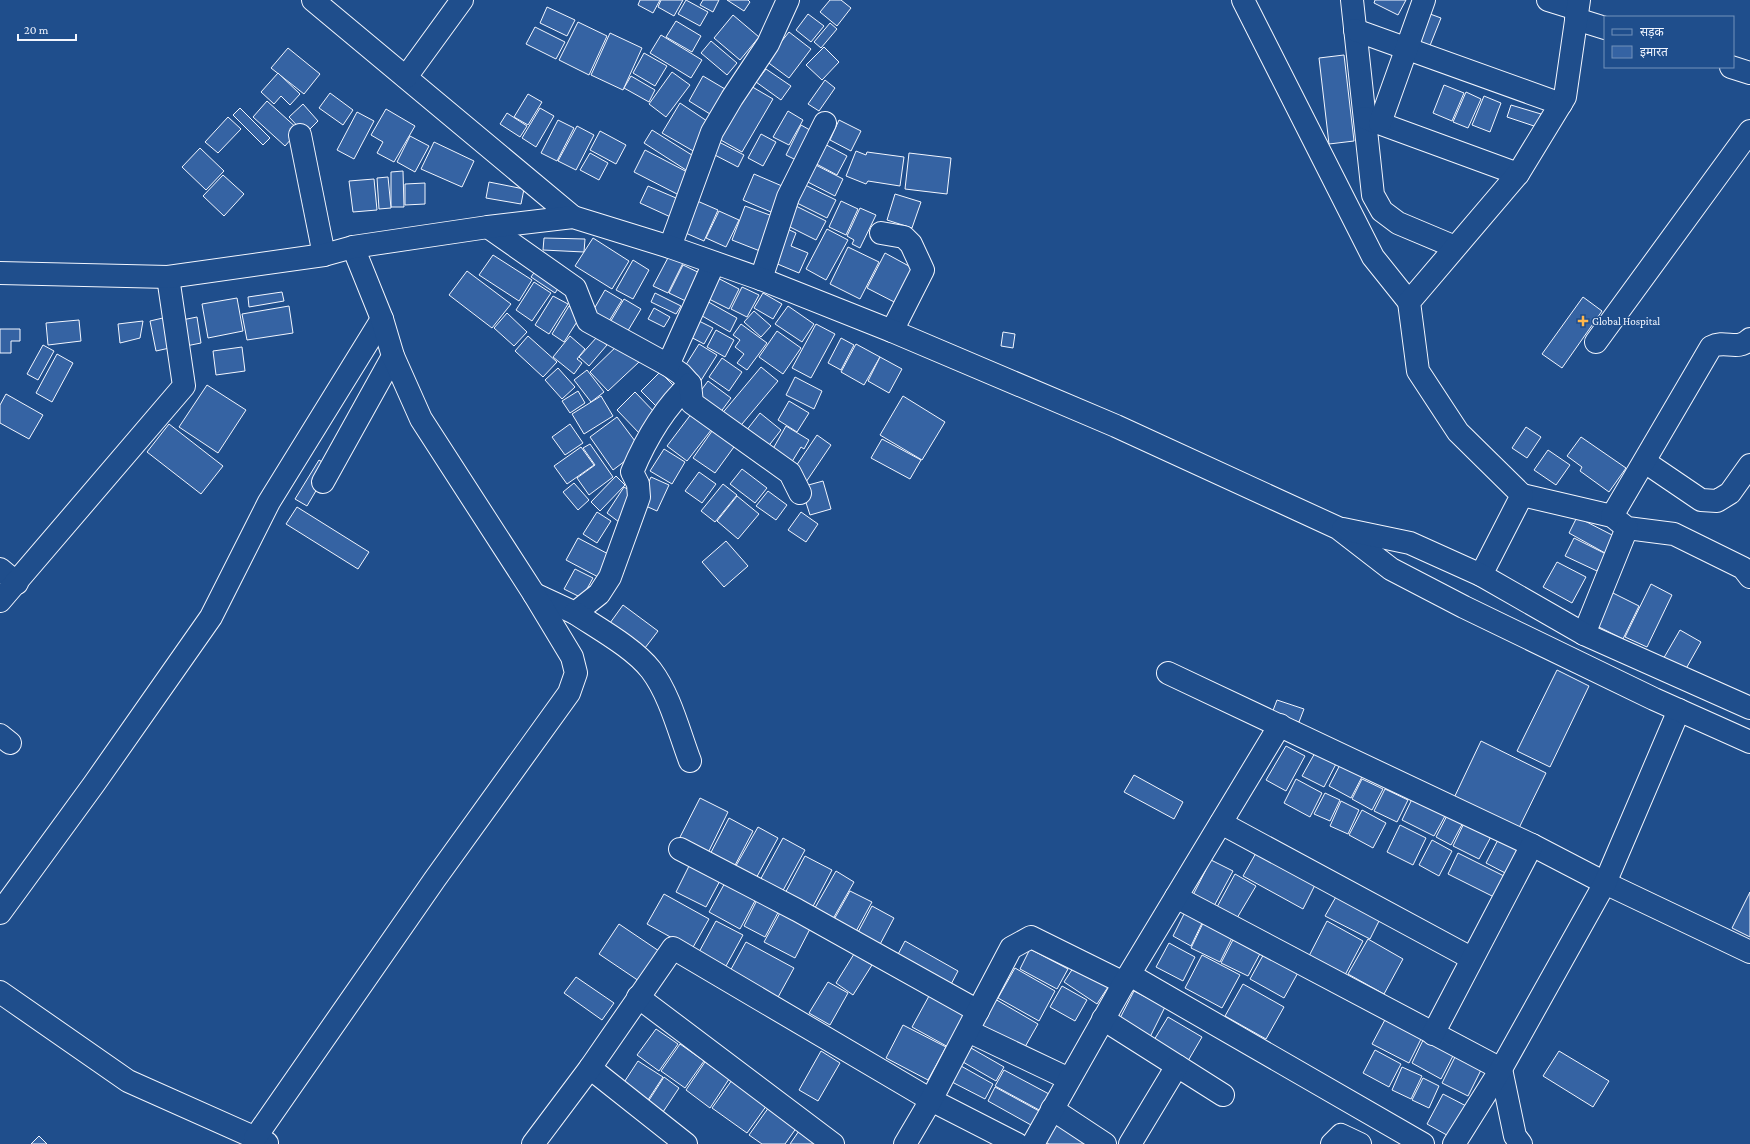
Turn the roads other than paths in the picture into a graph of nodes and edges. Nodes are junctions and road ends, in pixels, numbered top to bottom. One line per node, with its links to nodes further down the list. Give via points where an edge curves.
1 (313, 0): 14 (street)
2 (462, 0): 14 (street)
3 (788, 0): 25 (street, via 768,44 712,132)
4 (1242, 0): 32 (street, via 1373,257)
5 (1352, 0): 10 (street)
6 (1424, 0): 11 (street)
7 (1548, 0): 8 (street)
8 (1577, 9): 9 (street); 15 (street, via 1565,97)
9 (1604, 27)
10 (1356, 30): 11 (street); 16 (street)
11 (1407, 49): 15 (street); 16 (street)
12 (1734, 68): 13 (street)
13 (1750, 73)
14 (406, 77): 21 (street)
15 (1561, 104): 20 (street)
16 (1372, 121): 20 (street); 26 (street, via 1373,195 1382,211 1398,223)
17 (825, 123): 31 (street, via 788,197)
18 (1750, 131): 36 (street)
19 (300, 135): 27 (street)
20 (1518, 174): 26 (street)
21 (573, 217): 22 (street); 25 (street)
22 (488, 227): 24 (street); 38 (street, via 575,288 588,321)
23 (881, 233): 34 (street, via 904,237 911,244 923,270)
24 (353, 247): 27 (street); 33 (street)
25 (670, 247): 28 (street)
26 (1455, 248): 32 (street)
27 (324, 255): 30 (street)
28 (714, 263): 31 (street); 38 (street)
29 (0, 273): 30 (street)
30 (168, 277): 50 (street, via 184,386)
31 (761, 279): 34 (street)
32 (1409, 302): 44 (street, via 1418,371 1458,432)
33 (382, 319): 37 (street); 66 (street, via 269,502 211,617)
34 (892, 331): 46 (street, via 1116,426)
35 (1750, 338): 40 (street, via 1739,346 1716,344 1711,347)
36 (1596, 342)
37 (393, 356): 42 (street); 51 (street, via 421,419)
38 (668, 365): 39 (street)
39 (690, 384): 43 (street, via 692,403 790,473); 53 (street, via 671,403 632,472 638,484 639,497 610,577 599,594)
40 (1645, 462): 41 (street, via 1701,500 1717,500 1730,493); 45 (street)
41 (1750, 465)
42 (323, 482)
43 (800, 493)
44 (1522, 495): 45 (street); 48 (street)
45 (1619, 522): 49 (street, via 1674,534 1743,568); 54 (street)
46 (1338, 528): 48 (street, via 1410,543); 57 (street, via 1391,569 1464,607)
47 (0, 568): 50 (street)
48 (1481, 575): 54 (street)
49 (1750, 577)
50 (17, 583): 52 (street)
51 (534, 594): 53 (street); 83 (street, via 572,657 576,673 569,693 435,879)
52 (0, 601)
53 (575, 613): 60 (street, via 632,651 651,670 663,691)
54 (1584, 634): 56 (street)
55 (1168, 673): 58 (street)
56 (1750, 708)
57 (1679, 710): 59 (street); 64 (street)
58 (1280, 725): 61 (street); 62 (street)
59 (1750, 742)
60 (690, 761)
61 (1221, 823): 65 (street); 68 (street)
62 (1532, 845): 64 (street); 68 (street)
63 (680, 849): 72 (street, via 797,910)
64 (1605, 883): 67 (street); 78 (street)
65 (1176, 897): 69 (street); 75 (street)
66 (0, 913)
67 (1750, 952)
68 (1471, 958): 75 (street)
69 (1127, 979): 72 (street, via 1031,937 1011,948); 73 (street); 94 (street)
70 (0, 992): 83 (street, via 128,1081)
71 (638, 997): 77 (street); 81 (street, via 673,948); 86 (street)
72 (978, 1011): 74 (street)
73 (1103, 1019): 76 (street); 79 (street)
74 (968, 1031): 79 (street); 81 (street)
75 (1433, 1034): 78 (street)
76 (1177, 1066): 80 (street); 91 (street)
77 (590, 1068): 84 (street); 85 (street)
78 (1502, 1069): 95 (street); 96 (street, via 1515,1136)
79 (1070, 1079): 82 (street)
80 (1223, 1095)
81 (931, 1100): 87 (street); 88 (street)
82 (1052, 1109): 89 (street); 90 (street)
83 (261, 1141)
84 (533, 1144)
85 (686, 1144)
86 (833, 1144)
87 (905, 1144)
88 (1017, 1144)
89 (1033, 1144)
90 (1105, 1144)
91 (1130, 1144)
92 (1332, 1144): 93 (street, via 1341,1135)
93 (1360, 1144)
94 (1423, 1144)
95 (1454, 1144)
96 (1521, 1144)

